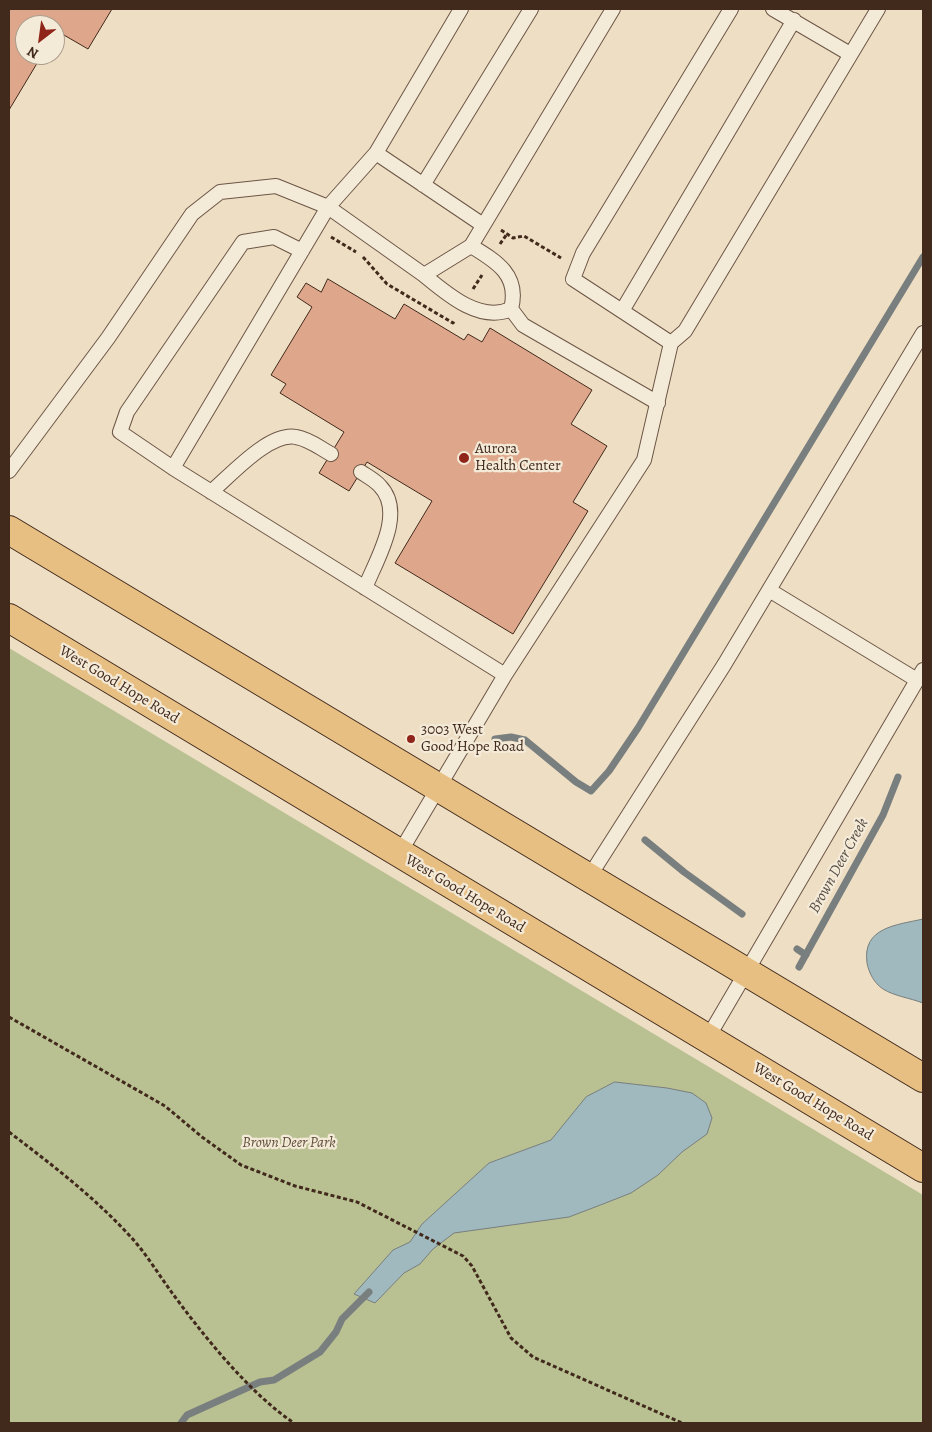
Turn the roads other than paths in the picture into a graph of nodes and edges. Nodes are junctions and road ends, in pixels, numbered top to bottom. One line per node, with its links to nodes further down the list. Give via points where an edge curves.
1 (461, 9): 9 (lane)
2 (530, 9): 10 (lane)
3 (613, 9): 12 (lane)
4 (731, 9): 17 (lane, via 582,252 573,279)
5 (772, 9): 7 (lane)
6 (878, 9): 8 (lane)
7 (794, 20): 8 (lane); 17 (lane)
8 (850, 54): 19 (lane, via 685,331)
9 (376, 153): 10 (lane); 11 (lane)
10 (424, 185): 12 (lane)
11 (328, 207): 14 (lane); 15 (lane); 23 (lane, via 276,186 220,192 192,214 108,338)
12 (484, 222): 13 (lane)
13 (470, 246): 15 (lane); 16 (lane, via 496,262 508,276 514,295)
14 (302, 251): 22 (lane); 22 (lane, via 274,237 243,242 127,412 120,432)
15 (424, 275): 16 (lane, via 452,298 472,308 500,314)
16 (510, 308): 20 (lane, via 523,325)
17 (622, 310): 19 (lane)
18 (923, 333): 28 (lane)
19 (671, 343): 20 (lane)
20 (658, 403): 30 (lane, via 644,460)
21 (331, 454): 25 (lane, via 297,437 270,442)
22 (173, 468): 25 (lane)
23 (9, 471)
24 (361, 472): 27 (lane, via 380,486 390,511 389,528)
25 (211, 492): 27 (lane)
26 (9, 530): 32 (main road)
27 (365, 588): 30 (lane)
28 (769, 590): 31 (lane); 34 (lane)
29 (9, 618): 33 (main road, West Good Hope Road)
30 (505, 675): 32 (lane)
31 (920, 675): 35 (lane)
32 (440, 787): 33 (lane); 34 (main road)
33 (399, 854): 36 (main road, West Good Hope Road)
34 (589, 877): 35 (main road)
35 (746, 971): 36 (lane); 37 (main road)
36 (707, 1039): 38 (main road, West Good Hope Road)
37 (923, 1078)
38 (923, 1168)

